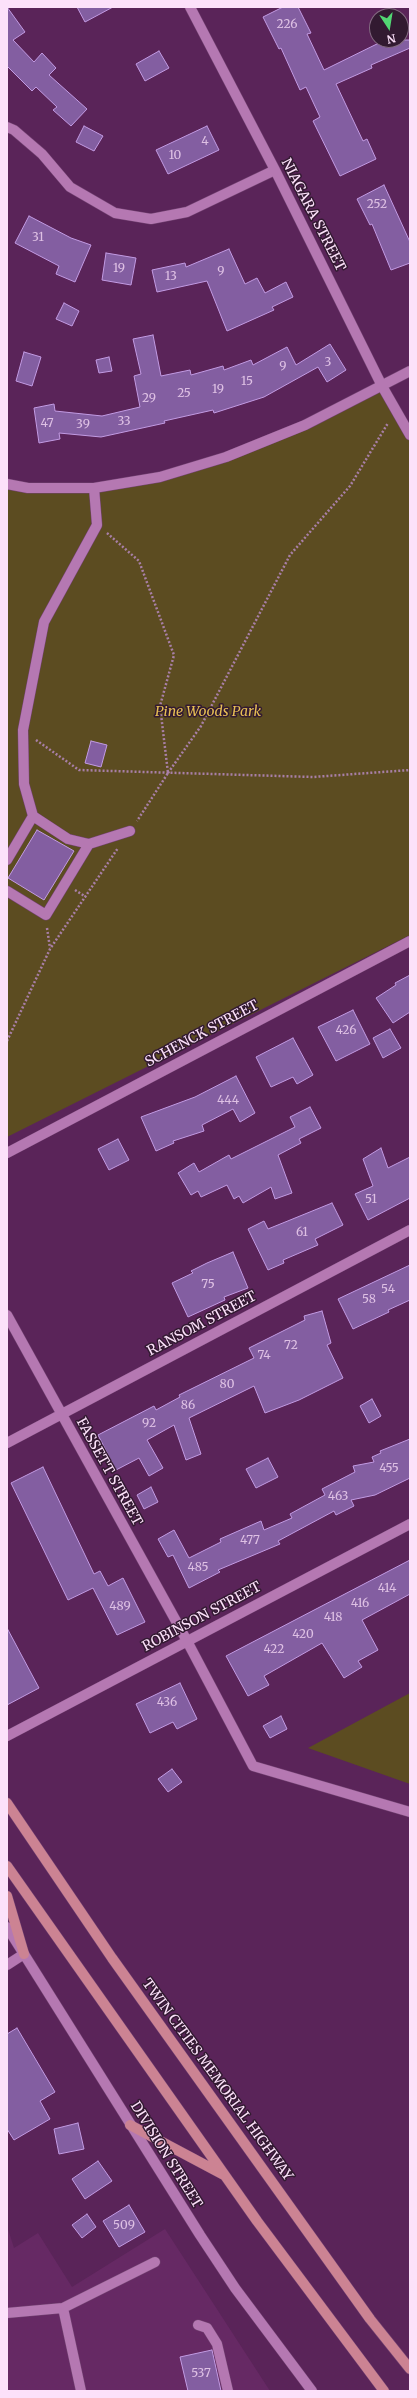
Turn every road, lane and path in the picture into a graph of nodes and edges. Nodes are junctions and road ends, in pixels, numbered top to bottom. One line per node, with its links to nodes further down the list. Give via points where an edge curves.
1 (190, 7): 3 (street, NIAGARA STREET)
2 (7, 127): 3 (street, via 42,154 70,187 115,213 151,219 187,212)
3 (275, 170): 5 (street, NIAGARA STREET)
4 (410, 371): 5 (street)
5 (382, 386): 6 (street, NIAGARA STREET); 9 (street, via 305,425 226,457 160,477)
6 (396, 410): 7 (street, NIAGARA STREET); 13 (path, via 350,486 290,555 201,726)
7 (410, 435)
8 (7, 484): 9 (street, via 28,488)
9 (94, 488): 10 (street)
10 (97, 525): 11 (street, via 44,622); 13 (path, via 139,561 174,655 160,706)
11 (23, 730): 13 (path, via 79,770); 14 (street, via 24,784)
12 (410, 770): 13 (path, via 312,777)
13 (168, 773): 15 (path)
14 (33, 816): 16 (street, via 68,839); 17 (street)
15 (130, 831): 16 (street); 21 (path)
16 (89, 844): 19 (street)
17 (7, 860)
18 (7, 891): 19 (street)
19 (46, 915): 21 (path)
20 (410, 940): 23 (street, SCHENCK STREET)
21 (50, 949): 22 (path)
22 (7, 1042)
23 (7, 1153)
24 (410, 1230): 26 (street, RANSOM STREET)
25 (7, 1315): 26 (street, FASSETT STREET)
26 (61, 1415): 27 (street, RANSOM STREET); 29 (street, FASSETT STREET)
27 (7, 1443)
28 (410, 1524): 29 (street, ROBINSON STREET)
29 (187, 1641): 30 (street, ROBINSON STREET); 32 (street, FASSETT STREET, via 253,1766)
30 (7, 1736)
31 (7, 1804): 44 (main road, TWIN CITIES MEMORIAL HIGHWAY, via 117,1964 370,2319)
32 (410, 1812)
33 (7, 1866): 39 (main road)
34 (7, 1896): 36 (main road)
35 (7, 1927): 36 (street, DIVISION STREET)
36 (24, 1954): 37 (street); 38 (street, DIVISION STREET)
37 (7, 1964)
38 (130, 2125): 39 (main road); 47 (street, DIVISION STREET, via 236,2288)
39 (227, 2176): 48 (main road, via 257,2221)
40 (155, 2262): 41 (street)
41 (63, 2308): 42 (street); 45 (street)
42 (7, 2313)
43 (198, 2324): 46 (street, via 207,2328 217,2344)
44 (410, 2370)
45 (81, 2391)
46 (228, 2391)
47 (312, 2391)
48 (384, 2391)

